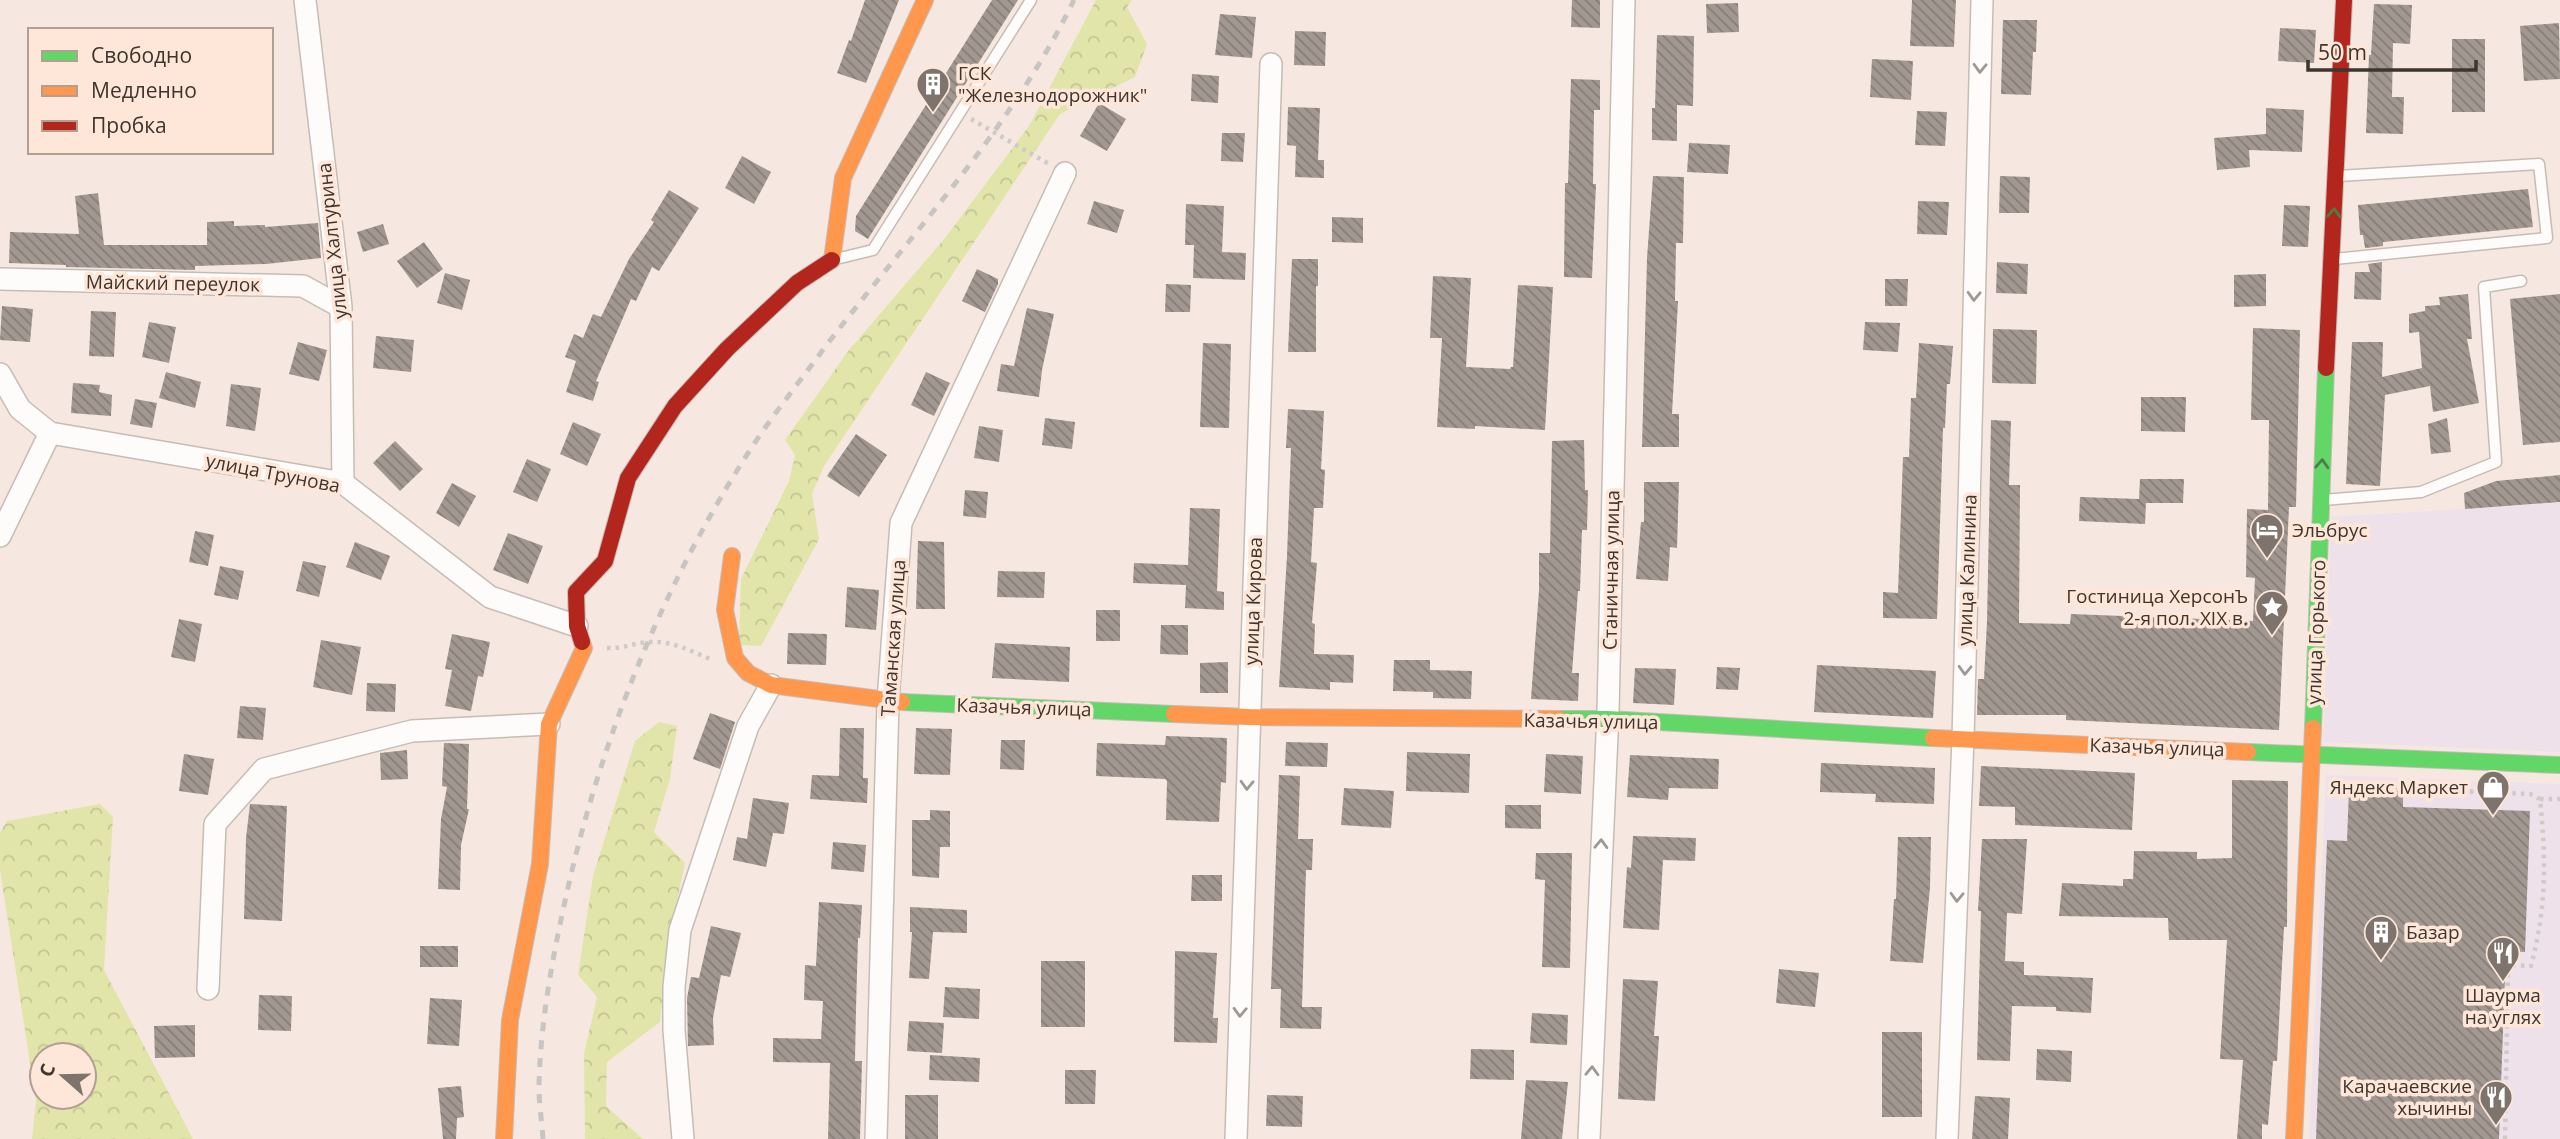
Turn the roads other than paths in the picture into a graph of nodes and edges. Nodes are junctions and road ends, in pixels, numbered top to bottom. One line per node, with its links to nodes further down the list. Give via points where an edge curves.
1 (305, 0): 14 (street, улица Халтурина)
2 (925, 0): 10 (street, via 843,178)
3 (1031, 0): 10 (lane, via 873,250)
4 (1624, 0): 27 (street, Станичная улица)
5 (1982, 0): 29 (street, улица Калинина, one-way to 29)
6 (2344, 0): 9 (street, улица Горького)
7 (1271, 64): 26 (street, улица Кирова)
8 (1065, 173): 25 (street, Таманская улица, via 901,523)
9 (2336, 176): 11 (street, улица Горького, one-way to 9); 11 (lane, via 2539,164 2547,238)
10 (834, 259): 21 (street, via 797,283 675,406 628,478 605,561)
11 (2332, 259): 18 (street, улица Горького, one-way to 11)
12 (0, 279): 14 (street, Майский переулок, via 303,286)
13 (2521, 281): 18 (lane, via 2484,287 2496,462 2421,492)
14 (341, 307): 17 (street, улица Халтурина)
15 (0, 374): 16 (street, улица Трунова, via 20,409)
16 (50, 433): 17 (street, улица Трунова); 19 (street)
17 (343, 483): 22 (street, улица Трунова, via 490,597)
18 (2320, 500): 30 (street, улица Горького)
19 (0, 536)
20 (732, 556): 24 (street, Казачья улица, via 725,610 735,659 748,673)
21 (576, 592): 22 (street); 23 (street)
22 (542, 614): 23 (street, улица Трунова)
23 (577, 626): 28 (street, via 584,648)
24 (771, 685): 25 (street, Казачья улица); 34 (street, via 748,726 680,930 674,1030)
25 (888, 701): 26 (street, Казачья улица); 35 (street, Таманская улица)
26 (1249, 717): 27 (street, Казачья улица); 36 (street, улица Кирова, one-way to 36)
27 (1607, 719): 29 (street, Казачья улица); 37 (street, Станичная улица, one-way to 27)
28 (549, 724): 32 (street, via 412,731 264,769 215,824); 33 (street, via 540,864 509,1020)
29 (1963, 739): 30 (street, Казачья улица); 38 (street, улица Калинина, one-way to 38)
30 (2313, 753): 31 (street, Казачья улица); 39 (street, улица Горького)
31 (2560, 765)
32 (208, 989)
33 (504, 1139)
34 (683, 1139)
35 (876, 1139)
36 (1236, 1139)
37 (1589, 1139)
38 (1947, 1139)
39 (2294, 1139)

